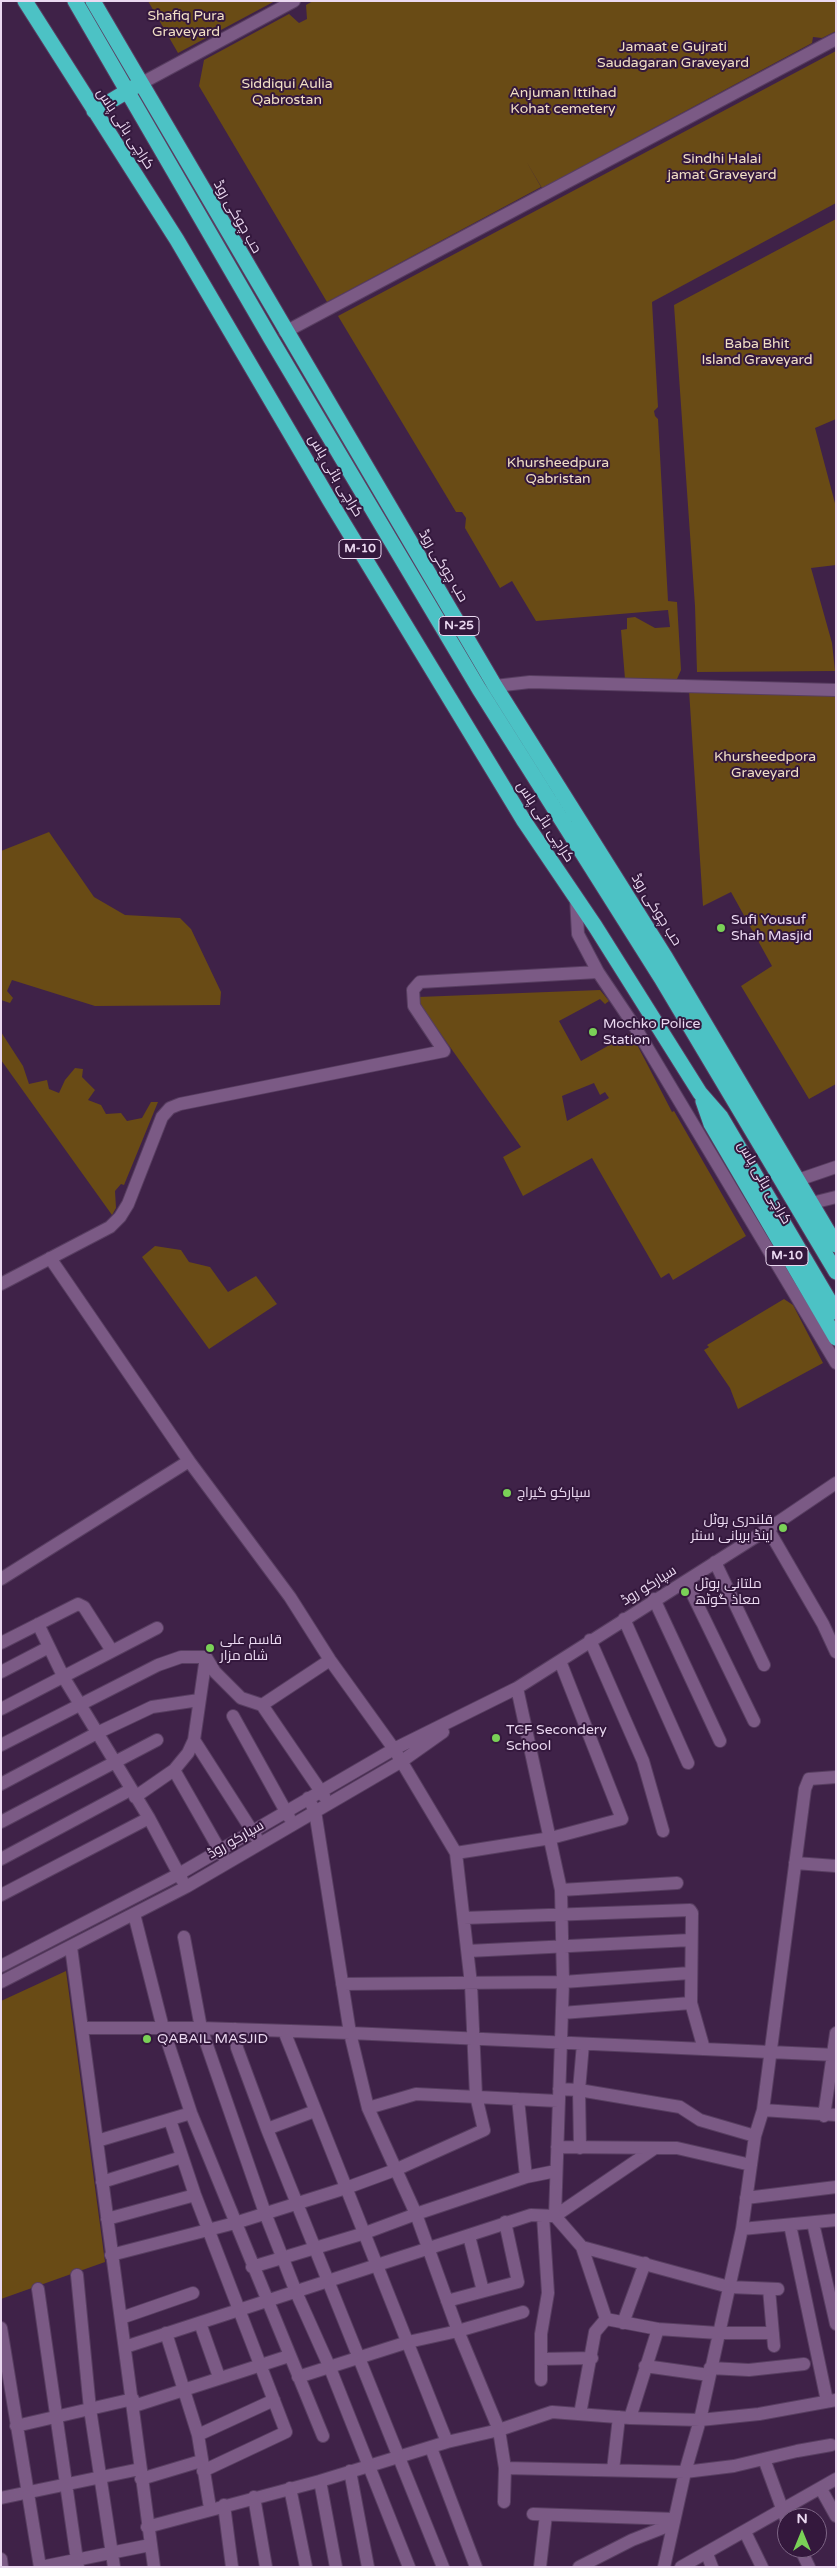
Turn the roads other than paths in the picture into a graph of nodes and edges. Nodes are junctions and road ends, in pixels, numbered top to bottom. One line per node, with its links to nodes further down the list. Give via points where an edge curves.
1 (25, 1): 7 (highway, کراچی بائی پاس / M-10)
2 (75, 1): 6 (highway)
3 (93, 1): 6 (highway, حب چوکی روڈ / N-25)
4 (294, 1): 6 (street)
5 (836, 39): 8 (street)
6 (134, 88): 7 (highway); 8 (highway, حب چوکی روڈ / N-25); 20 (highway, via 474,680 661,978)
7 (94, 111): 11 (highway, کراچی بائی پاس / M-10, via 178,240 330,501 524,821)
8 (285, 332): 9 (highway, حب چوکی روڈ / N-25)
9 (495, 686): 10 (street, via 530,682); 15 (highway, حب چوکی روڈ / N-25, via 666,958)
10 (836, 690)
11 (576, 898): 12 (street, via 578,934); 14 (highway, کراچی بائی پاس / M-10, via 700,1093 721,1116)
12 (598, 972): 19 (street, via 420,982 413,990 414,1006 444,1051 170,1108 162,1117 120,1217 110,1227); 24 (street, via 640,1036)
13 (836, 1167): 15 (street)
14 (745, 1169): 22 (highway, کراچی بائی پاس / M-10); 23 (highway, کراچی بائی پاس / M-10)
15 (798, 1180): 17 (highway, حب چوکی روڈ / N-25)
16 (836, 1197): 17 (street)
17 (812, 1203): 18 (highway, حب چوکی روڈ / N-25)
18 (836, 1245)
19 (50, 1258): 21 (street); 25 (street)
20 (836, 1272)
21 (1, 1284)
22 (836, 1312)
23 (836, 1338)
24 (836, 1363)
25 (189, 1461): 29 (street); 41 (street, via 290,1597)
26 (836, 1483): 27 (street, سپارکو روڈ)
27 (768, 1529): 28 (street, سپارکو روڈ); 39 (street)
28 (715, 1562): 30 (street, سپارکو روڈ); 43 (street)
29 (1, 1579)
30 (686, 1581): 31 (street, سپارکو روڈ); 53 (street)
31 (654, 1599): 32 (street, سپارکو روڈ); 57 (street)
32 (624, 1619): 35 (street, سپارکو روڈ); 62 (street)
33 (38, 1624): 36 (street); 37 (street); 38 (street, via 82,1604)
34 (157, 1628): 38 (street)
35 (590, 1640): 42 (street, سپارکو روڈ); 76 (street, via 643,1761)
36 (1, 1643)
37 (49, 1648): 44 (street); 45 (street)
38 (112, 1652): 45 (street)
39 (836, 1652)
40 (206, 1657): 47 (street); 48 (street, via 181,1657); 49 (street, via 241,1698)
41 (330, 1660): 49 (street); 59 (street)
42 (560, 1660): 46 (street, سپارکو روڈ); 77 (street, via 623,1815 620,1820)
43 (764, 1665)
44 (1, 1672)
45 (64, 1678): 48 (street); 50 (street)
46 (517, 1688): 51 (street, سپارکو روڈ); 77 (street)
47 (199, 1700): 54 (street, via 152,1707); 56 (street)
48 (80, 1705): 54 (street); 58 (street)
49 (262, 1705): 66 (street)
50 (1, 1709)
51 (476, 1710): 59 (street, سپارکو روڈ); 60 (street, سپارکو روڈ)
52 (233, 1716): 70 (street)
53 (754, 1720)
54 (98, 1733): 61 (street); 65 (street)
55 (157, 1740): 61 (street)
56 (194, 1740): 63 (street); 75 (street)
57 (720, 1741)
58 (1, 1745)
59 (394, 1749): 60 (street); 66 (street, سپارکو روڈ)
60 (402, 1761): 69 (street, سپارکو روڈ); 80 (street)
61 (116, 1762): 67 (street); 73 (street)
62 (688, 1762)
63 (174, 1770): 67 (street); 79 (street)
64 (836, 1777): 83 (street, via 814,1778 807,1784)
65 (1, 1784)
66 (321, 1791): 68 (street, سپارکو روڈ); 69 (street)
67 (133, 1794): 72 (street); 81 (street)
68 (308, 1798): 70 (street, سپارکو روڈ); 71 (street)
69 (329, 1803): 71 (street, سپارکو روڈ)
70 (286, 1811): 74 (street); 75 (street, سپارکو روڈ)
71 (315, 1811): 74 (street, سپارکو روڈ); 102 (street)
72 (149, 1818): 85 (street); 89 (street)
73 (1, 1822)
74 (294, 1824): 78 (street, سپارکو روڈ)
75 (252, 1831): 78 (street); 79 (street, سپارکو روڈ)
76 (663, 1831)
77 (551, 1838): 80 (street); 88 (street)
78 (260, 1844): 82 (street, سپارکو روڈ)
79 (220, 1850): 82 (street); 85 (street, سپارکو روڈ)
80 (456, 1853): 92 (street)
81 (1, 1859)
82 (227, 1863): 87 (street, سپارکو روڈ)
83 (795, 1863): 84 (street); 117 (street)
84 (836, 1866)
85 (179, 1874): 87 (street); 98 (street, سپارکو روڈ)
86 (677, 1883): 88 (street)
87 (186, 1887): 90 (street, سپارکو روڈ)
88 (561, 1890): 91 (street)
89 (1, 1895)
90 (134, 1914): 96 (street, سپارکو روڈ); 107 (street)
91 (562, 1914): 92 (street); 94 (street, via 690,1910); 95 (street)
92 (464, 1918): 97 (street)
93 (184, 1937): 108 (street)
94 (691, 1940): 95 (street); 99 (street)
95 (563, 1946): 97 (street); 101 (street)
96 (71, 1947): 100 (street, سپارکو روڈ); 106 (street)
97 (468, 1950): 103 (street)
98 (1, 1966)
99 (690, 1974): 101 (street); 104 (street)
100 (1, 1982)
101 (563, 1982): 103 (street); 105 (street)
102 (342, 1984): 103 (street); 112 (street)
103 (471, 1984): 113 (street)
104 (691, 2003): 105 (street); 116 (street)
105 (562, 2013): 114 (street)
106 (82, 2028): 107 (street); 131 (street)
107 (163, 2028): 108 (street); 126 (street)
108 (201, 2028): 109 (street); 146 (street)
109 (235, 2029): 110 (street); 129 (street, via 237,2048)
110 (284, 2031): 112 (street); 125 (street)
111 (836, 2032): 118 (street)
112 (350, 2033): 113 (street); 123 (street)
113 (473, 2039): 114 (street); 121 (street)
114 (560, 2043): 115 (street); 120 (street)
115 (583, 2044): 116 (street); 119 (street)
116 (704, 2049): 117 (street)
117 (769, 2053): 118 (street); 124 (street)
118 (834, 2055): 127 (street)
119 (579, 2090): 120 (street); 130 (street, via 680,2107 700,2120); 133 (street)
120 (558, 2095): 122 (street); 132 (street)
121 (476, 2096): 122 (street); 123 (street, via 416,2094); 137 (street, via 484,2130)
122 (518, 2099): 139 (street)
123 (368, 2108): 137 (street)
124 (763, 2110): 127 (street); 130 (street)
125 (315, 2111): 129 (street); 142 (street)
126 (191, 2113): 128 (street); 152 (street)
127 (830, 2116)
128 (170, 2120): 131 (street); 135 (street)
129 (267, 2129): 145 (street)
130 (755, 2136): 136 (street)
131 (97, 2141): 140 (street)
132 (557, 2147): 133 (street); 138 (street)
133 (580, 2148): 134 (street)
134 (654, 2148): 136 (street, via 677,2148); 148 (street)
135 (182, 2157): 140 (street); 143 (street)
136 (751, 2165): 144 (street)
137 (395, 2170): 142 (street); 147 (street)
138 (556, 2171): 139 (street); 148 (street)
139 (526, 2177): 147 (street)
140 (102, 2182): 149 (street)
141 (836, 2187): 144 (street)
142 (346, 2188): 145 (street); 157 (street)
143 (195, 2195): 149 (street); 155 (street)
144 (746, 2198): 156 (street)
145 (298, 2203): 146 (street); 159 (street)
146 (265, 2213): 152 (street); 163 (street)
147 (416, 2214): 157 (street); 161 (street)
148 (549, 2216): 151 (street, via 531,2215); 160 (street); 193 (street, via 548,2292 541,2334)
149 (107, 2219): 162 (street)
150 (836, 2220): 153 (street)
151 (505, 2222): 158 (street); 171 (street, via 518,2282)
152 (235, 2223): 155 (street); 166 (street)
153 (813, 2223): 154 (street); 178 (street)
154 (790, 2225): 156 (street); 204 (street)
155 (209, 2229): 162 (street); 176 (street)
156 (742, 2229): 169 (street)
157 (365, 2233): 159 (street); 165 (street)
158 (469, 2236): 161 (street); 171 (street)
159 (315, 2246): 163 (street); 168 (street)
160 (582, 2247): 164 (street); 180 (street)
161 (428, 2249): 165 (street); 174 (street)
162 (111, 2255): 179 (street)
163 (283, 2257): 166 (street); 172 (street)
164 (645, 2264): 169 (street); 182 (street)
165 (378, 2266): 168 (street); 188 (street)
166 (252, 2267): 175 (street)
167 (77, 2275): 206 (street)
168 (329, 2282): 172 (street); 191 (street)
169 (729, 2287): 187 (street); 187 (street, via 773,2289 774,2340)
170 (38, 2289): 208 (street)
171 (482, 2291): 174 (street)
172 (296, 2292): 175 (street); 197 (street)
173 (193, 2293): 179 (street)
174 (447, 2301): 185 (street)
175 (267, 2302): 176 (street); 190 (street)
176 (239, 2311): 181 (street); 194 (street)
177 (523, 2312): 185 (street)
178 (835, 2317)
179 (121, 2318): 189 (street)
180 (606, 2320): 182 (street); 192 (street, via 595,2332)
181 (200, 2323): 186 (street); 199 (street)
182 (623, 2323): 184 (street)
183 (1, 2328): 211 (street)
184 (658, 2329): 187 (street); 196 (street)
185 (458, 2331): 188 (street); 212 (street)
186 (166, 2333): 189 (street); 202 (street)
187 (718, 2333): 198 (street)
188 (408, 2342): 191 (street); 215 (street)
189 (125, 2347): 205 (street)
190 (289, 2356): 194 (street); 200 (street)
191 (360, 2358): 197 (street); 218 (street)
192 (592, 2358): 193 (street); 207 (street)
193 (542, 2359): 201 (street)
194 (261, 2364): 199 (street); 203 (street)
195 (804, 2364): 198 (street)
196 (645, 2366): 198 (street); 209 (street)
197 (330, 2368): 200 (street); 220 (street)
198 (709, 2371): 210 (street)
199 (219, 2377): 202 (street)
200 (298, 2377): 214 (street)
201 (541, 2380)
202 (184, 2388): 205 (street); 213 (street)
203 (274, 2400): 213 (street); 221 (street, via 286,2432)
204 (832, 2400): 210 (street, via 759,2414)
205 (133, 2402): 206 (street); 226 (street)
206 (90, 2408): 208 (street); 227 (street)
207 (580, 2414): 209 (street); 212 (street, via 552,2412)
208 (55, 2417): 211 (street); 230 (street)
209 (625, 2418): 210 (street); 223 (street)
210 (700, 2420): 225 (street)
211 (16, 2426): 233 (street)
212 (499, 2430): 215 (street); 222 (street)
213 (198, 2435): 221 (street)
214 (323, 2436)
215 (447, 2442): 217 (street)
216 (831, 2445): 219 (street)
217 (431, 2448): 218 (street); 262 (street)
218 (400, 2457): 220 (street); 261 (street)
219 (764, 2459): 225 (street); 239 (street)
220 (370, 2465): 224 (street); 260 (street)
221 (202, 2466): 226 (street); 238 (street)
222 (505, 2468): 223 (street); 236 (street)
223 (613, 2470): 225 (street)
224 (350, 2471): 229 (street); 259 (street)
225 (685, 2472): 243 (street)
226 (140, 2474): 227 (street); 244 (street)
227 (101, 2478): 230 (street); 247 (street)
228 (836, 2479): 232 (street)
229 (320, 2480): 231 (street); 258 (street)
230 (65, 2486): 233 (street); 250 (street)
231 (290, 2488): 234 (street); 257 (street)
232 (821, 2489): 240 (street); 242 (street)
233 (29, 2493): 235 (street); 252 (street)
234 (254, 2497): 237 (street); 256 (street)
235 (1, 2498)
236 (504, 2502)
237 (224, 2505): 238 (street); 255 (street)
238 (210, 2508): 244 (street)
239 (780, 2508)
240 (785, 2508)
241 (777, 2512): 245 (street)
242 (836, 2516)
243 (674, 2522): 263 (street, via 539,2515); 264 (street); 265 (street)
244 (147, 2527): 246 (street)
245 (745, 2532): 248 (street); 268 (street)
246 (150, 2545): 247 (street); 254 (street)
247 (111, 2553): 250 (street); 253 (street)
248 (707, 2554): 266 (street); 267 (street)
249 (1, 2559): 251 (street)
250 (78, 2563): 252 (street)
251 (2, 2567)
252 (41, 2567)
253 (114, 2567)
254 (154, 2567)
255 (232, 2567)
256 (266, 2567)
257 (306, 2567)
258 (336, 2567)
259 (368, 2567)
260 (409, 2567)
261 (443, 2567)
262 (476, 2567)
263 (540, 2567)
264 (579, 2567)
265 (664, 2567)
266 (681, 2567)
267 (712, 2567)
268 (762, 2567)

